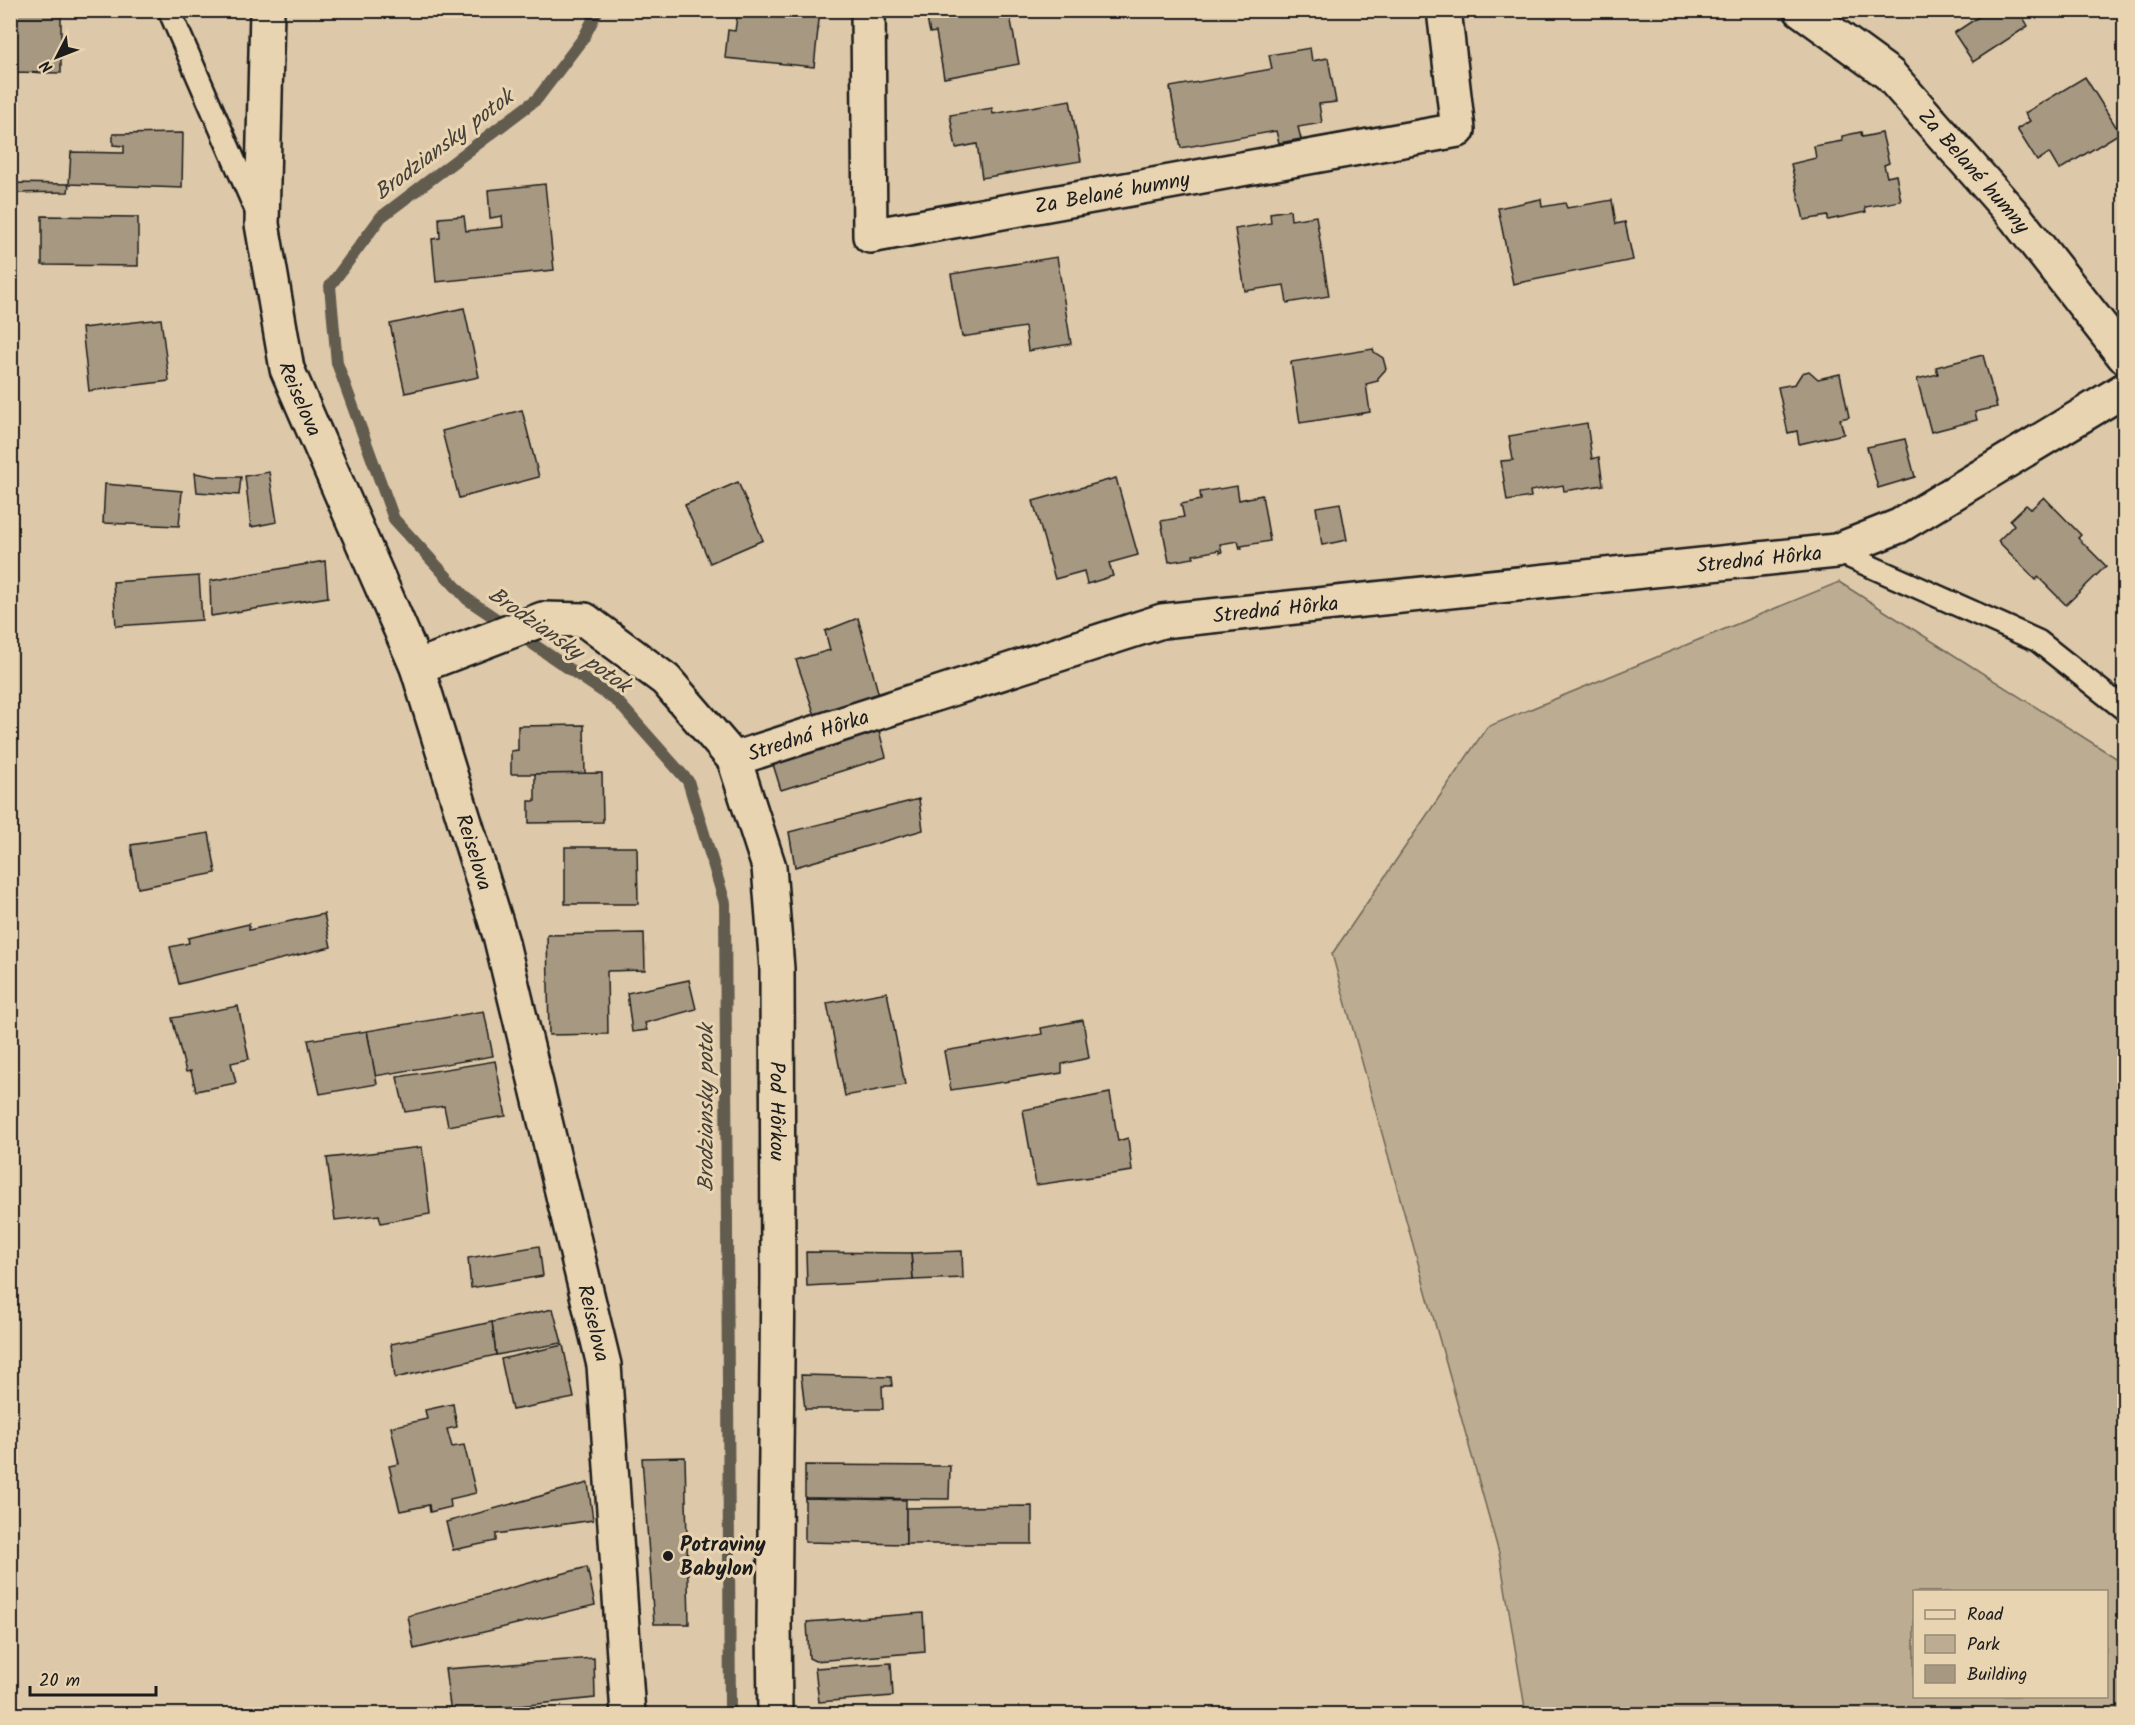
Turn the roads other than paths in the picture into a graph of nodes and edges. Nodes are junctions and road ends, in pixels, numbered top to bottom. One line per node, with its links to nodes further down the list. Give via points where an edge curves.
1 (169, 10): 6 (lane)
2 (267, 10): 6 (street, Reiselova)
3 (868, 10): 4 (street, Za Belané humny, via 870,236 1458,130)
4 (1444, 10)
5 (1801, 10): 7 (street, Za Belané humny, via 1889,74 2016,218)
6 (262, 224): 10 (street, Reiselova, via 287,369)
7 (2124, 356)
8 (2124, 390): 9 (street, Stredná Hôrka, via 1899,526)
9 (1836, 551): 11 (lane, Stredná Hôrka, via 2038,640); 12 (street, Stredná Hôrka, via 1162,621)
10 (417, 667): 12 (street, Pod Hôrkou, via 543,620 585,620 666,680); 13 (street, Reiselova, via 501,939 604,1365)
11 (2124, 709)
12 (734, 759): 14 (street, Pod Hôrkou, via 769,867 777,969)
13 (628, 1714)
14 (775, 1714)

